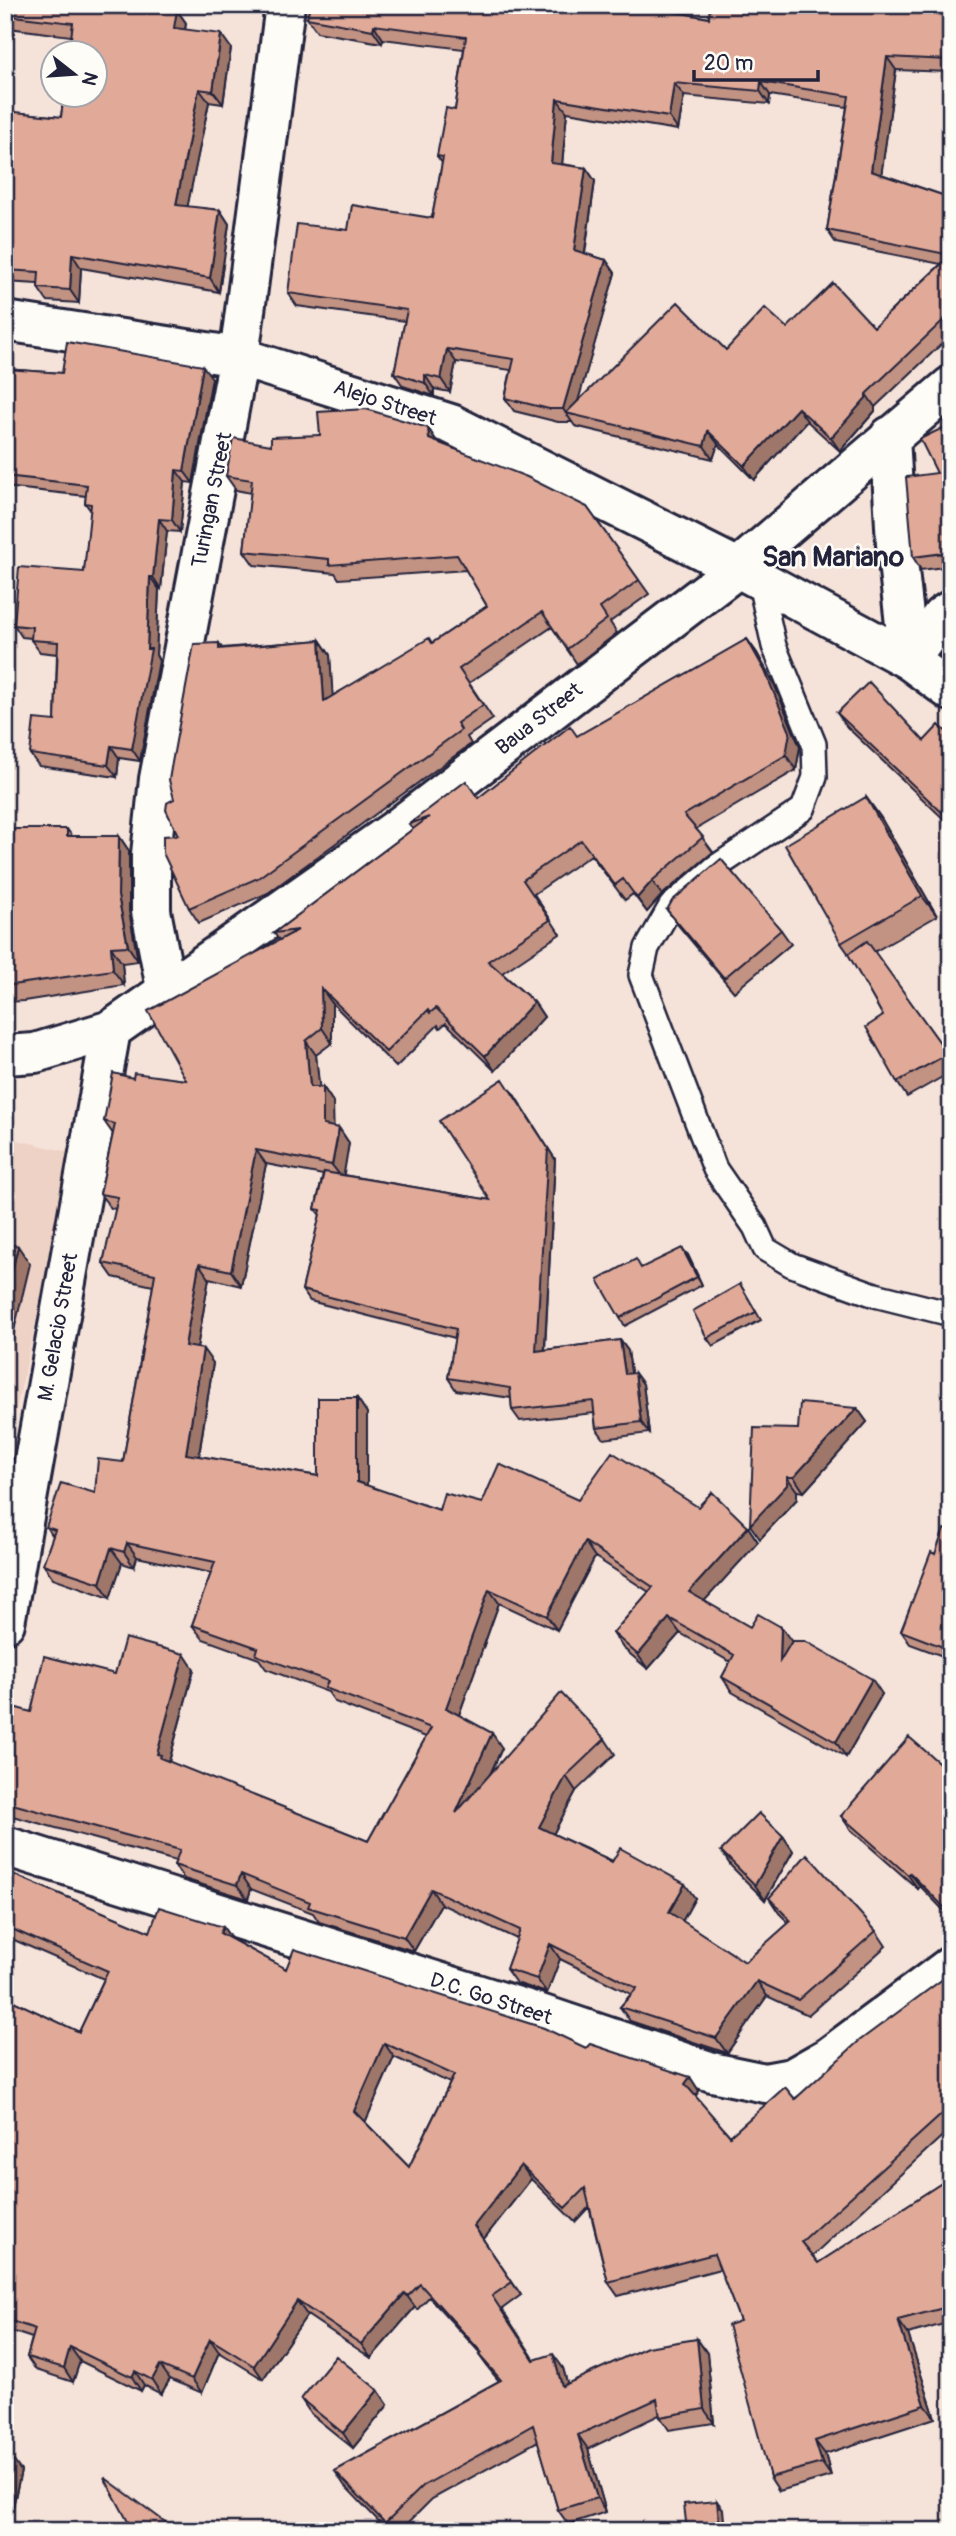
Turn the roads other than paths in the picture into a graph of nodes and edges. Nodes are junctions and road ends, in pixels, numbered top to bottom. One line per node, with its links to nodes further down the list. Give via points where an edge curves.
1 (285, 5): 3 (street, Turingan Street)
2 (5, 321): 3 (street, Alejo Street)
3 (239, 357): 6 (street, Alejo Street, via 451,425); 10 (street, Turingan Street, via 159,779 151,911)
4 (951, 386): 5 (street, Baua Street)
5 (890, 436): 6 (street, Baua Street); 8 (street)
6 (749, 574): 8 (street, Alejo Street); 10 (street, Baua Street); 13 (lane, via 814,744 815,777 803,809 716,867 671,906 647,948 641,975 715,1170 765,1249 792,1265 875,1295)
7 (951, 610): 8 (street)
8 (909, 660): 9 (street, Alejo Street)
9 (951, 691)
10 (166, 993): 11 (street, Baua Street)
11 (111, 1031): 12 (street, Baua Street, via 35,1053); 14 (street, M. Gelacio Street)
12 (5, 1055)
13 (951, 1314)
14 (5, 1623)
15 (5, 1846): 16 (street, D.C. Go Street, via 534,2012 712,2073 765,2083 792,2078 829,2057)
16 (951, 1966)

